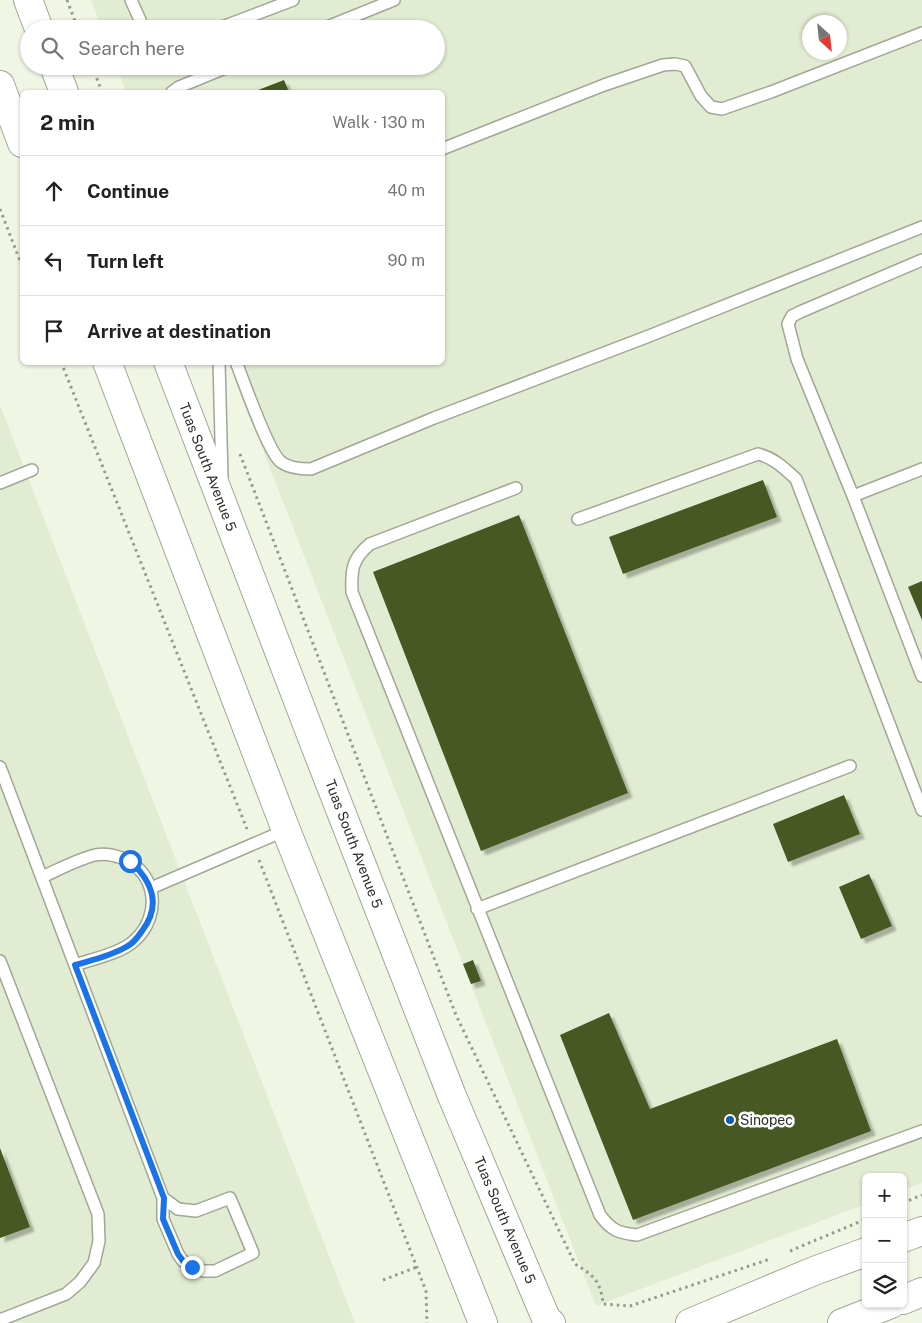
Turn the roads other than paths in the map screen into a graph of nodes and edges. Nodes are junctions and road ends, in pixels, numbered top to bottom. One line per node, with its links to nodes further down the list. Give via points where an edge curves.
1 (28, 0): 5 (street)
2 (130, 0): 6 (lane)
3 (293, 0): 7 (lane)
4 (394, 0): 8 (lane)
5 (36, 20)
6 (140, 20)
7 (241, 20)
8 (344, 20)
9 (922, 33): 16 (lane, via 722,109 711,107 701,96 685,66 663,65)
10 (57, 75): 13 (street)
11 (209, 75): 14 (lane)
12 (0, 85): 15 (street)
13 (63, 90)
14 (175, 90)
15 (20, 138)
16 (445, 148)
17 (922, 227): 22 (lane, via 311,469 281,462 271,449)
18 (922, 260): 27 (lane, via 800,312 792,316 788,324 797,359)
19 (108, 365): 34 (street)
20 (169, 365): 28 (street, Tuas South Avenue 5)
21 (219, 365): 28 (lane)
22 (237, 365)
23 (922, 469): 27 (lane)
24 (32, 470): 25 (lane)
25 (0, 483)
26 (516, 488): 37 (lane, via 370,544 351,572 352,592)
27 (853, 496): 30 (lane)
28 (222, 503): 50 (street, Tuas South Avenue 5, via 449,1087)
29 (578, 519): 33 (lane, via 758,454 782,466 796,479)
30 (922, 676)
31 (850, 766): 37 (lane)
32 (0, 767): 35 (lane)
33 (922, 810)
34 (286, 830): 36 (lane); 48 (street)
35 (42, 876): 36 (lane, via 96,854 113,855 130,861 142,872); 39 (lane)
36 (150, 888): 39 (lane, via 153,905 149,922 136,939 127,947)
37 (478, 910): 40 (lane, via 600,1216 622,1233 637,1235)
38 (0, 961): 49 (lane, via 98,1214 99,1241 94,1263 66,1294)
39 (75, 965): 41 (lane)
40 (922, 1131)
41 (164, 1198): 41 (lane, via 178,1209 196,1211 230,1198 253,1253 215,1270 204,1271 183,1261 163,1219)
42 (922, 1231): 43 (street)
43 (907, 1237)
44 (862, 1254): 51 (street)
45 (922, 1292): 46 (street)
46 (907, 1298)
47 (881, 1308): 52 (street)
48 (478, 1319)
49 (0, 1320)
50 (549, 1322)
51 (690, 1323)
52 (842, 1323)

